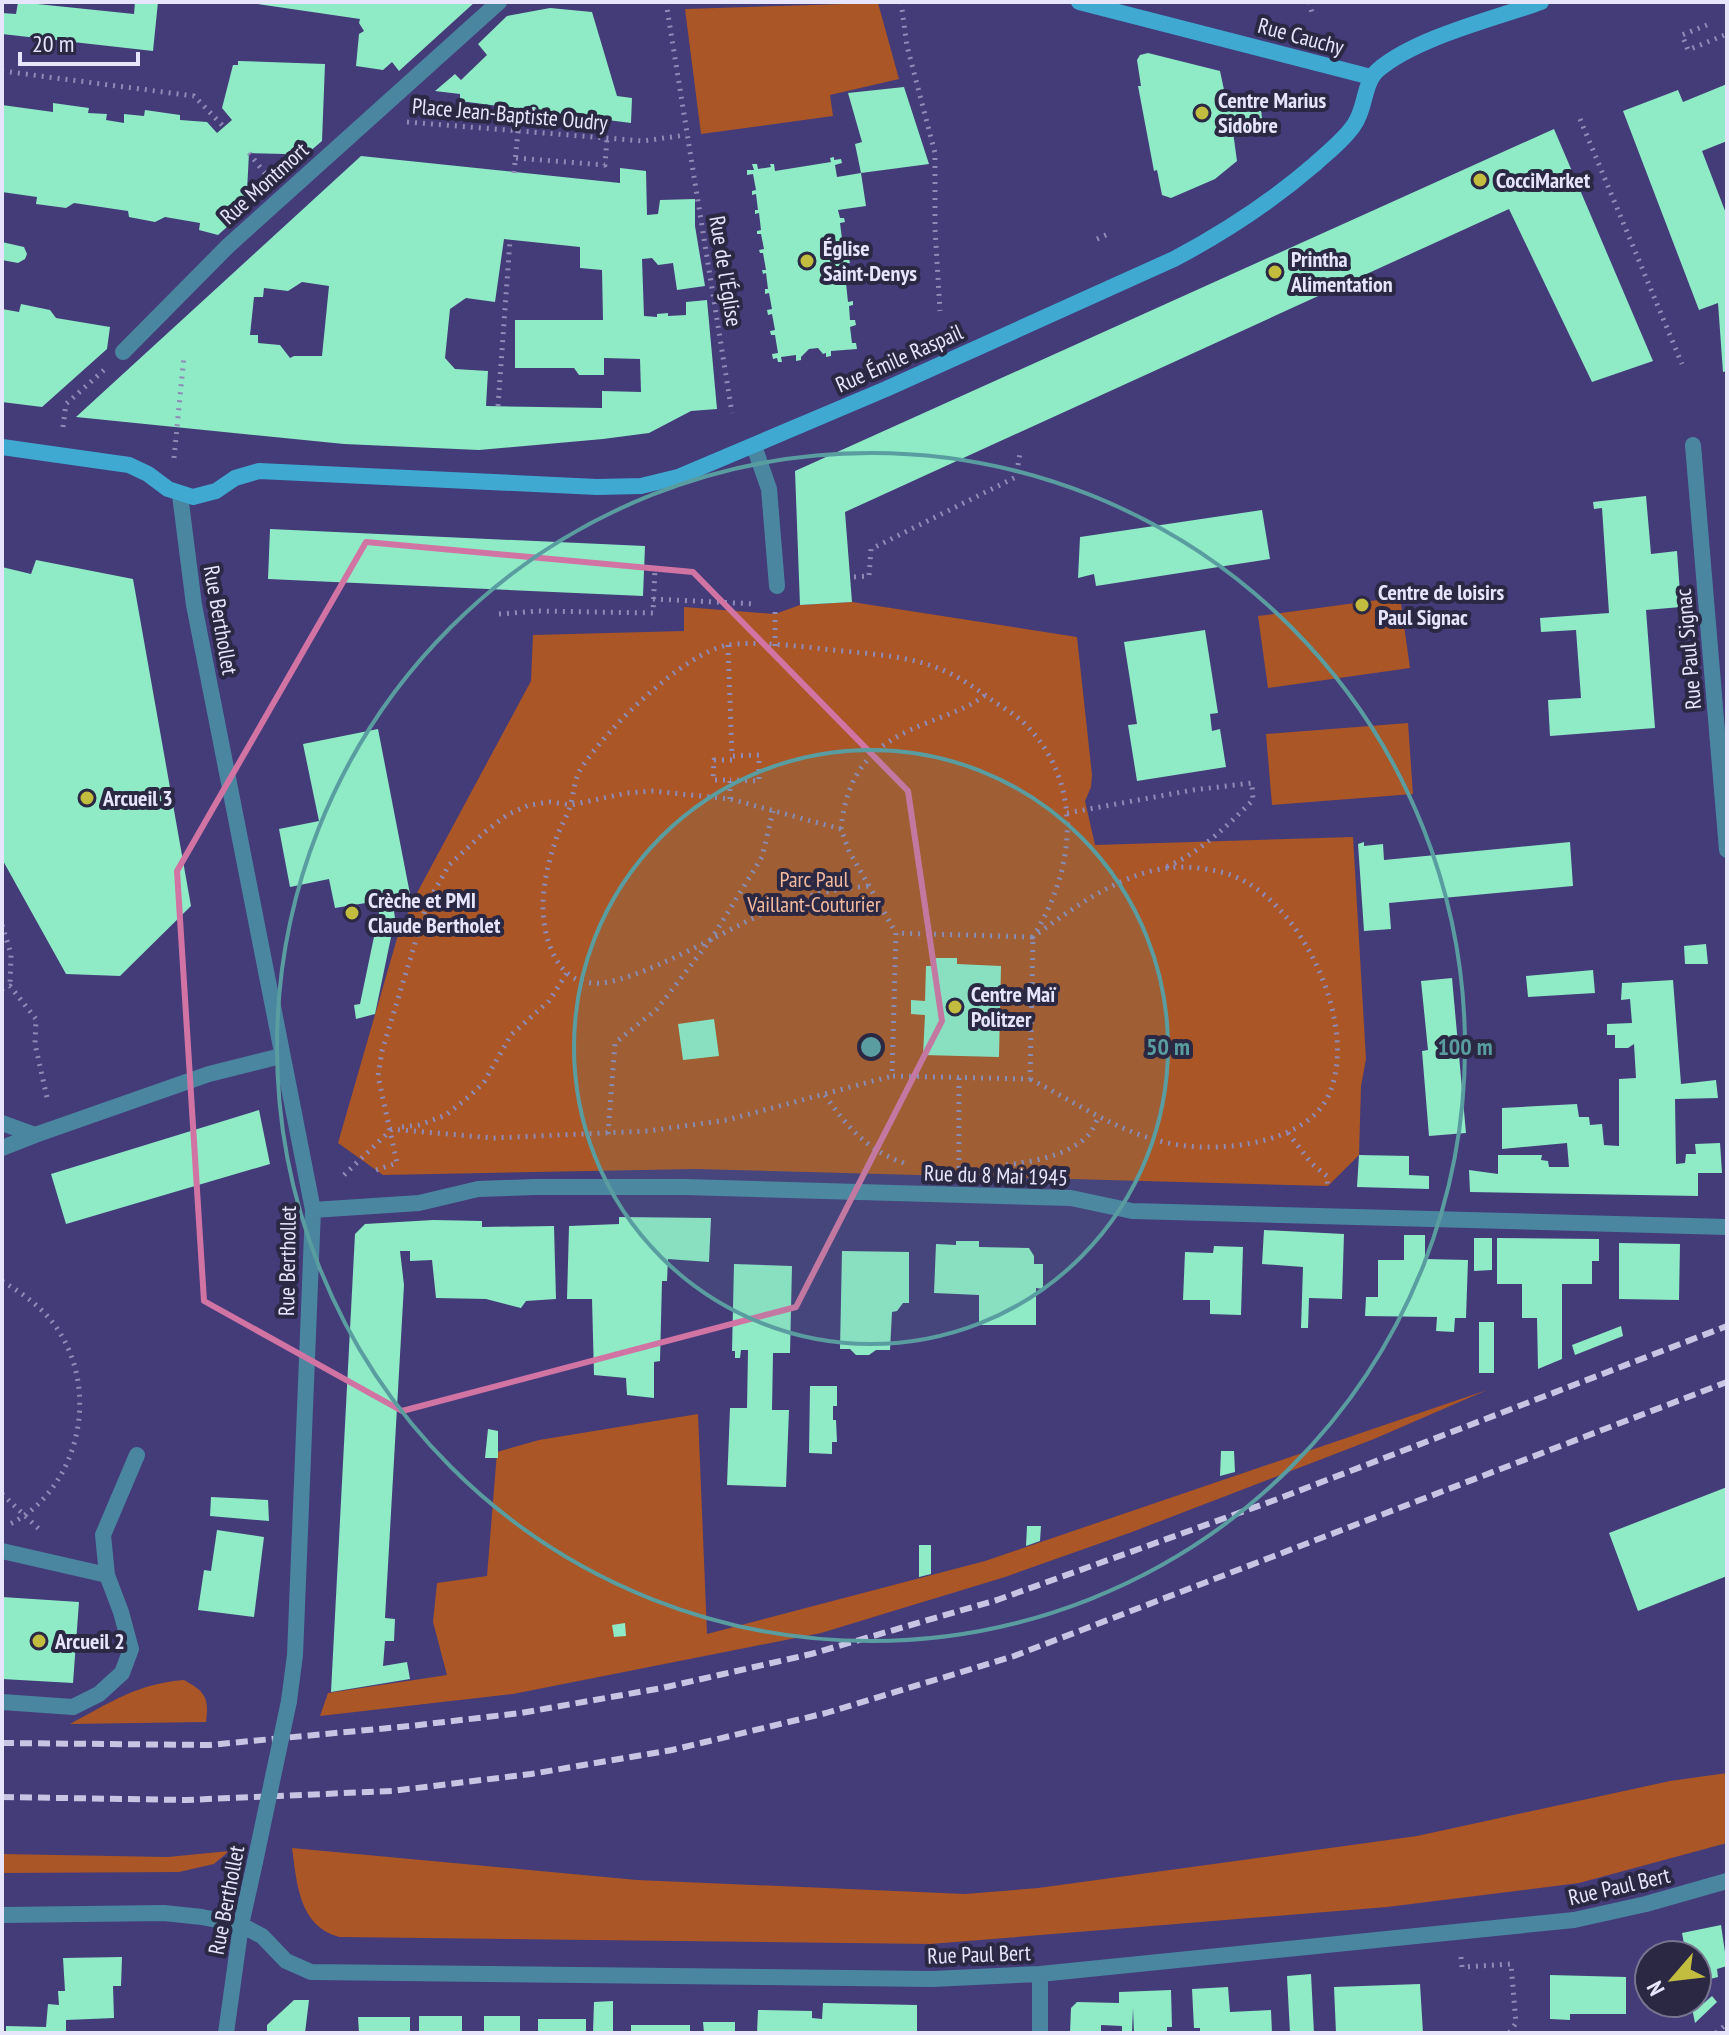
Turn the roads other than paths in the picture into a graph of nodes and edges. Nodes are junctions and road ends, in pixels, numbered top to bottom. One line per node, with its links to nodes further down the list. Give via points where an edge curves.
1 (499, 2): 5 (street, Rue Montmort, via 228,246)
2 (1079, 2): 4 (street, Rue Cauchy)
3 (1541, 2): 4 (street, via 1420,46)
4 (1371, 77): 7 (street, Rue Émile Raspail, via 1354,126 1331,150 1288,188 1218,236)
5 (123, 352)
6 (1693, 445): 11 (street, Rue Paul Signac)
7 (754, 446): 9 (street, Rue Émile Raspail, via 678,477 627,488 259,471 206,495); 10 (street, via 769,489)
8 (2, 447): 9 (street, via 129,465)
9 (180, 495): 12 (street, Rue Berthollet, via 194,605)
10 (777, 586)
11 (1727, 850)
12 (281, 1056): 14 (street, via 209,1074); 16 (street, Rue Berthollet)
13 (2, 1123): 14 (street)
14 (35, 1135): 15 (street)
15 (2, 1148)
16 (313, 1210): 17 (street, Rue du 8 Mai 1945, via 419,1203 478,1189 685,1187 1071,1198 1132,1211); 24 (street, Rue Berthollet, bridge, via 295,1655)
17 (1727, 1227)
18 (137, 1455): 20 (street, via 103,1535)
19 (2, 1551): 20 (street)
20 (107, 1575): 21 (street, via 131,1649 122,1673 99,1694 73,1707)
21 (2, 1702)
22 (1727, 1881): 25 (street, Rue Paul Bert, via 1574,1920)
23 (2, 1915): 24 (street, via 164,1913)
24 (241, 1925): 25 (street, Rue Paul Bert, via 262,1936 286,1961 311,1972 932,1979); 26 (street, Rue Berthollet)
25 (1040, 1974): 27 (street)
26 (226, 2033)
27 (1040, 2033)

